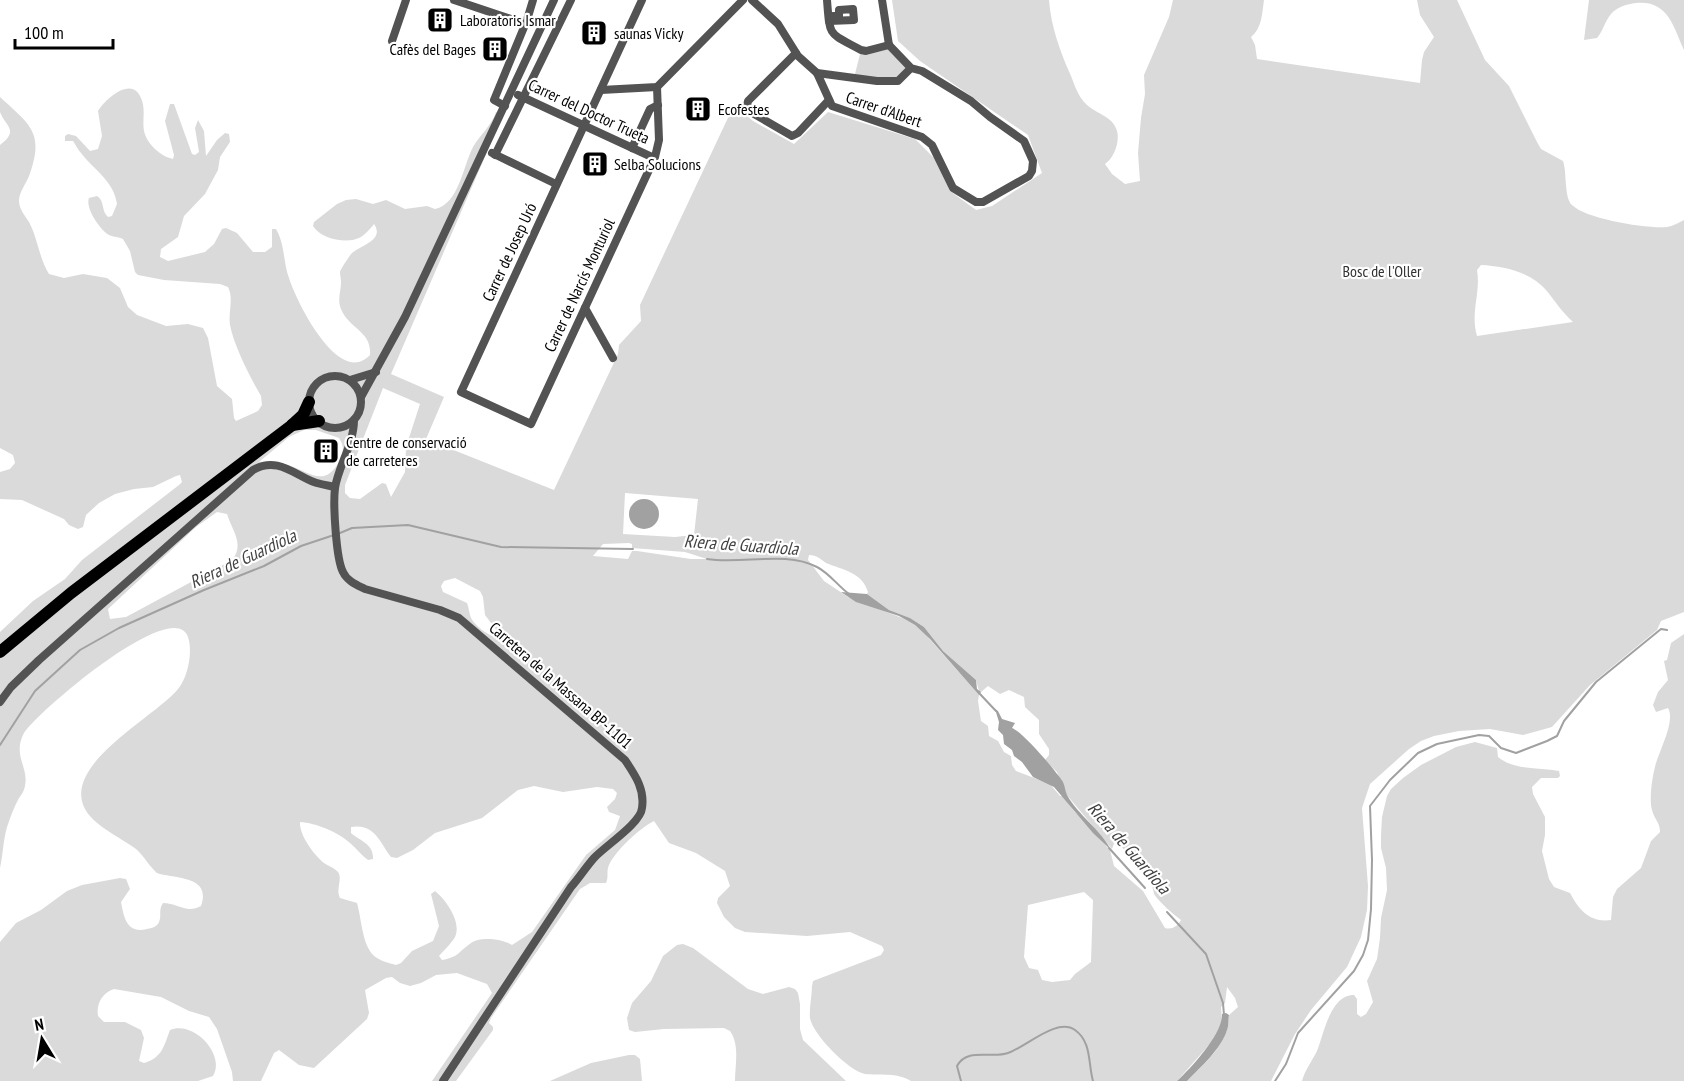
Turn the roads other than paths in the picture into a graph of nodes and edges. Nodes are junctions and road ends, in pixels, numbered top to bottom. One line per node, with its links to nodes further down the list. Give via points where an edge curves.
1 (406, 0): 12 (street)
2 (454, 0): 11 (street)
3 (533, 0): 11 (street)
4 (554, 0): 19 (street)
5 (571, 0): 21 (street)
6 (642, 0): 20 (street, Carrer de Josep Uró)
7 (743, 0): 18 (street)
8 (752, 0): 14 (street, via 778,24)
9 (827, 0): 13 (street, via 832,35 861,50)
10 (882, 0): 13 (street)
11 (526, 24): 17 (street)
12 (392, 41)
13 (889, 45): 15 (street, Carrer d'Albert)
14 (796, 53): 16 (street); 22 (street, via 748,100 749,111 792,136)
15 (911, 68): 16 (street, Carrer d'Albert, via 898,81); 22 (street, Carrer d'Albert, via 971,101 1024,141 1033,161 1029,176 983,202 976,202 953,188 932,145 922,137 832,106)
16 (817, 73): 22 (street, Carrer d'Albert)
17 (501, 82): 19 (street, Carrer del Doctor Trueta); 24 (street, via 494,100)
18 (657, 87): 20 (street); 23 (street, Carrer de Narcís Monturiol)
19 (512, 89): 21 (street, Carrer del Doctor Trueta); 24 (street)
20 (601, 90): 25 (street, Carrer de Josep Uró)
21 (523, 97): 25 (street, Carrer del Doctor Trueta); 28 (street)
22 (829, 100)
23 (658, 105): 26 (street, via 650,110); 29 (street, Carrer de Narcís Monturiol, via 659,140)
24 (505, 106): 27 (street)
25 (584, 125): 26 (street, Carrer del Doctor Trueta); 30 (street, Carrer de Josep Uró)
26 (632, 148): 29 (street, Carrer del Doctor Trueta)
27 (484, 149): 28 (street); 33 (street)
28 (495, 154): 30 (street)
29 (654, 159): 31 (street, Carrer de Narcís Monturiol)
30 (556, 184): 39 (street, Carrer de Josep Uró, via 461,392)
31 (585, 309): 32 (street); 39 (street, Carrer de Narcís Monturiol)
32 (613, 358)
33 (376, 372): 34 (street); 35 (street)
34 (350, 380): 35 (street); 36 (street, via 337,376 322,380 312,391)
35 (361, 397): 37 (street)
36 (309, 402): 38 (street); 40 (highway)
37 (354, 420): 41 (street); 42 (street, Carretera de la Massana BP-1101)
38 (319, 422): 40 (highway); 41 (street)
39 (531, 424)
40 (291, 426): 44 (highway, via 71,593)
41 (337, 427): 42 (street)
42 (350, 441): 43 (street, Carretera de la Massana BP-1101)
43 (335, 487): 45 (street, via 307,479 283,466 269,464 253,470 39,660); 46 (street, Carretera de la Massana BP-1101, via 339,559 342,571 355,585 459,618 625,760 641,791 643,810 594,858 571,887)
44 (0, 652)
45 (0, 702)
46 (443, 1081)

